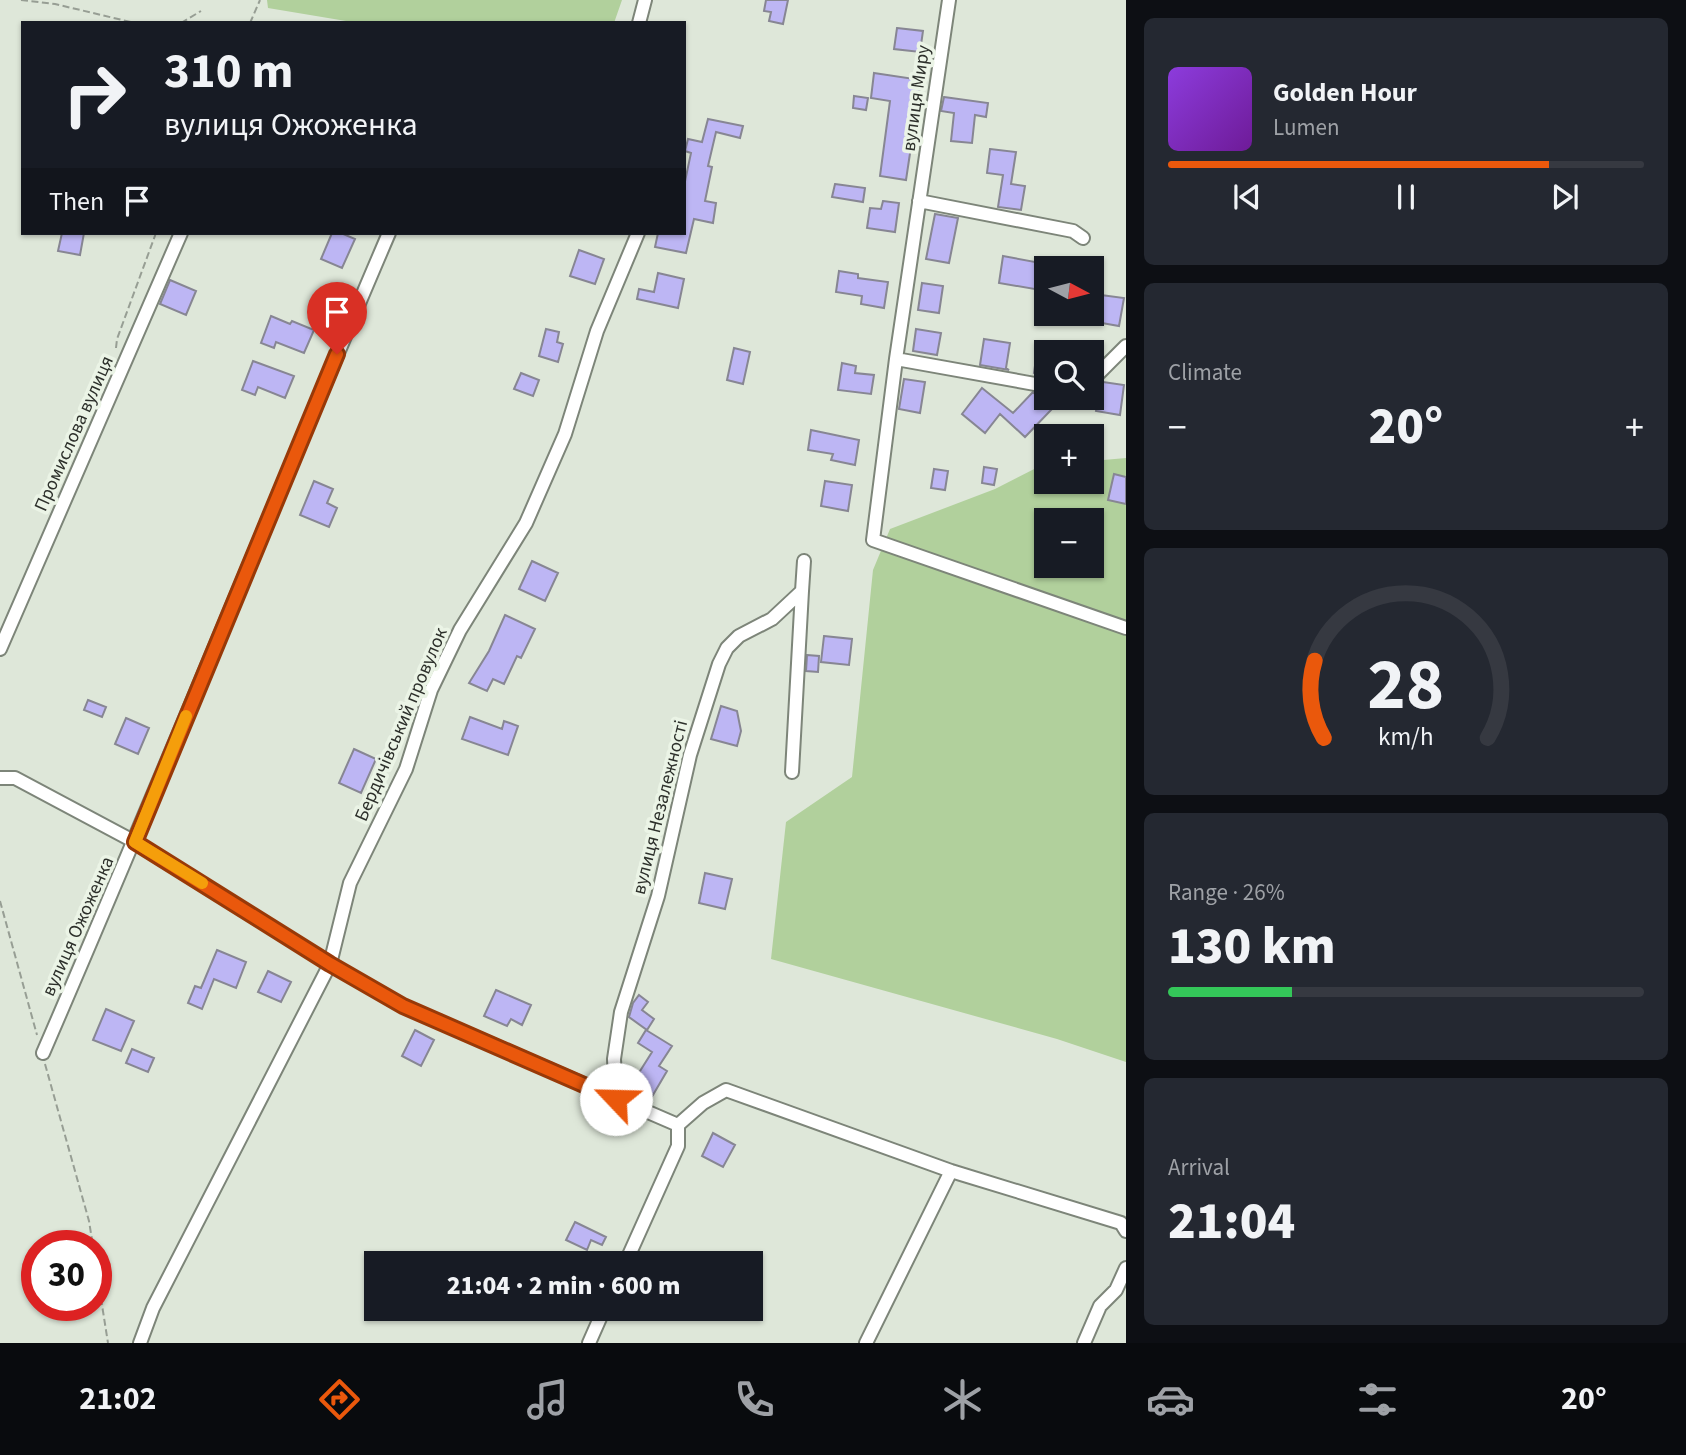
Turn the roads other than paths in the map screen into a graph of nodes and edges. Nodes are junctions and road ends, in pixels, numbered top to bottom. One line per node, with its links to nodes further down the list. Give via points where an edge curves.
1 (645, 0): 3 (street)
2 (949, 0): 4 (street, вулиця Миру)
3 (640, 21)
4 (919, 201): 8 (street, via 1073,231); 10 (street, вулиця Миру)
5 (180, 235): 16 (street, Промислова вулиця)
6 (388, 235): 19 (street, вулиця Ожоженка)
7 (637, 235): 20 (street, Бердичівський провулок, via 597,331 565,434 526,523 460,630 431,690 406,769 351,883)
8 (1083, 238)
9 (1126, 346): 11 (street)
10 (896, 359): 12 (street); 15 (street, вулиця Миру, via 873,540)
11 (1104, 368)
12 (1034, 384)
13 (804, 561): 14 (street)
14 (802, 591): 17 (street); 22 (street, вулиця Незалежності, via 772,618 739,636 719,664 690,755 658,896 621,1012 614,1059)
15 (1126, 628)
16 (0, 649)
17 (792, 772)
18 (0, 778): 19 (street, via 15,778)
19 (135, 842): 20 (street); 21 (street, вулиця Ожоженка)
20 (330, 964): 22 (street, via 403,1006); 30 (street, Бердичівський провулок, via 153,1308)
21 (43, 1053)
22 (616, 1099): 23 (street)
23 (678, 1125): 24 (street, via 726,1090); 26 (street, via 678,1146)
24 (951, 1171): 25 (street, via 1121,1223); 32 (street)
25 (1126, 1231)
26 (631, 1251)
27 (1126, 1268): 28 (street)
28 (1121, 1292): 33 (street, via 1100,1307)
29 (599, 1321): 31 (street)
30 (140, 1343)
31 (589, 1343)
32 (866, 1343)
33 (1084, 1343)

